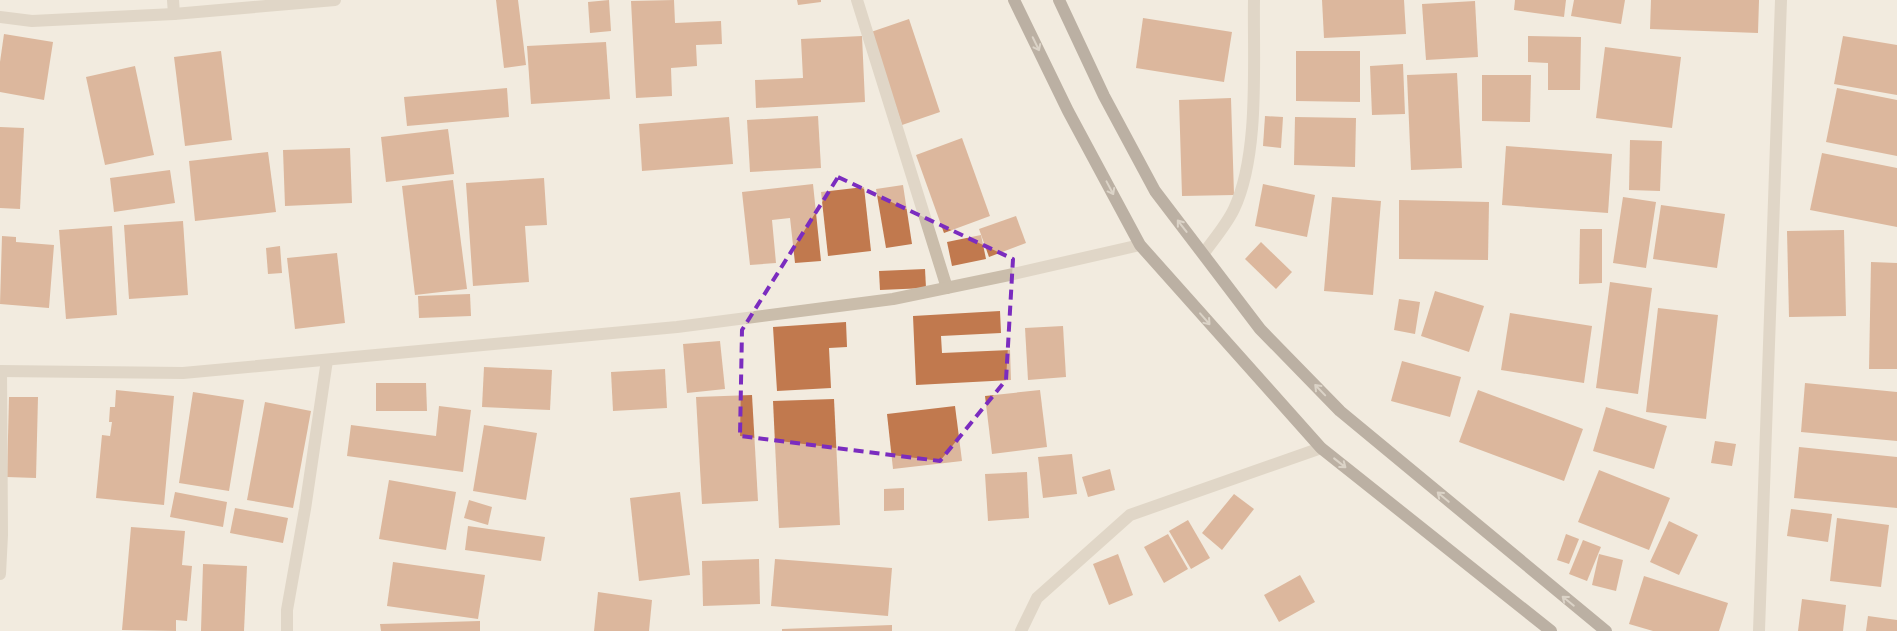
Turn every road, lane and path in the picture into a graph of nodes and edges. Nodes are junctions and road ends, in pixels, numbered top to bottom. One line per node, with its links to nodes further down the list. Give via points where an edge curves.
1 (173, 0): 8 (street)
2 (335, 0): 8 (street)
3 (857, 0): 12 (street)
4 (1014, 0): 10 (main road, one-way to 10, via 1068,111)
5 (1059, 0): 11 (main road, one-way to 5, via 1155,191 1104,96)
6 (1254, 0): 11 (street, via 1252,126 1243,183 1234,210)
7 (1781, 0): 21 (street)
8 (174, 14): 9 (street, via 32,21)
9 (0, 18)
10 (1140, 245): 12 (street); 15 (main road, one-way to 15)
11 (1204, 253): 20 (main road, one-way to 11, via 1340,412 1260,329)
12 (948, 288): 13 (street, via 894,299 677,327)
13 (327, 360): 14 (street, via 183,373); 17 (street, via 287,610)
14 (0, 371): 16 (street)
15 (1321, 448): 18 (street, via 1130,515 1037,598); 19 (main road, one-way to 19)
16 (0, 574)
17 (287, 631)
18 (1021, 631)
19 (1551, 631)
20 (1606, 631)
21 (1759, 631)

